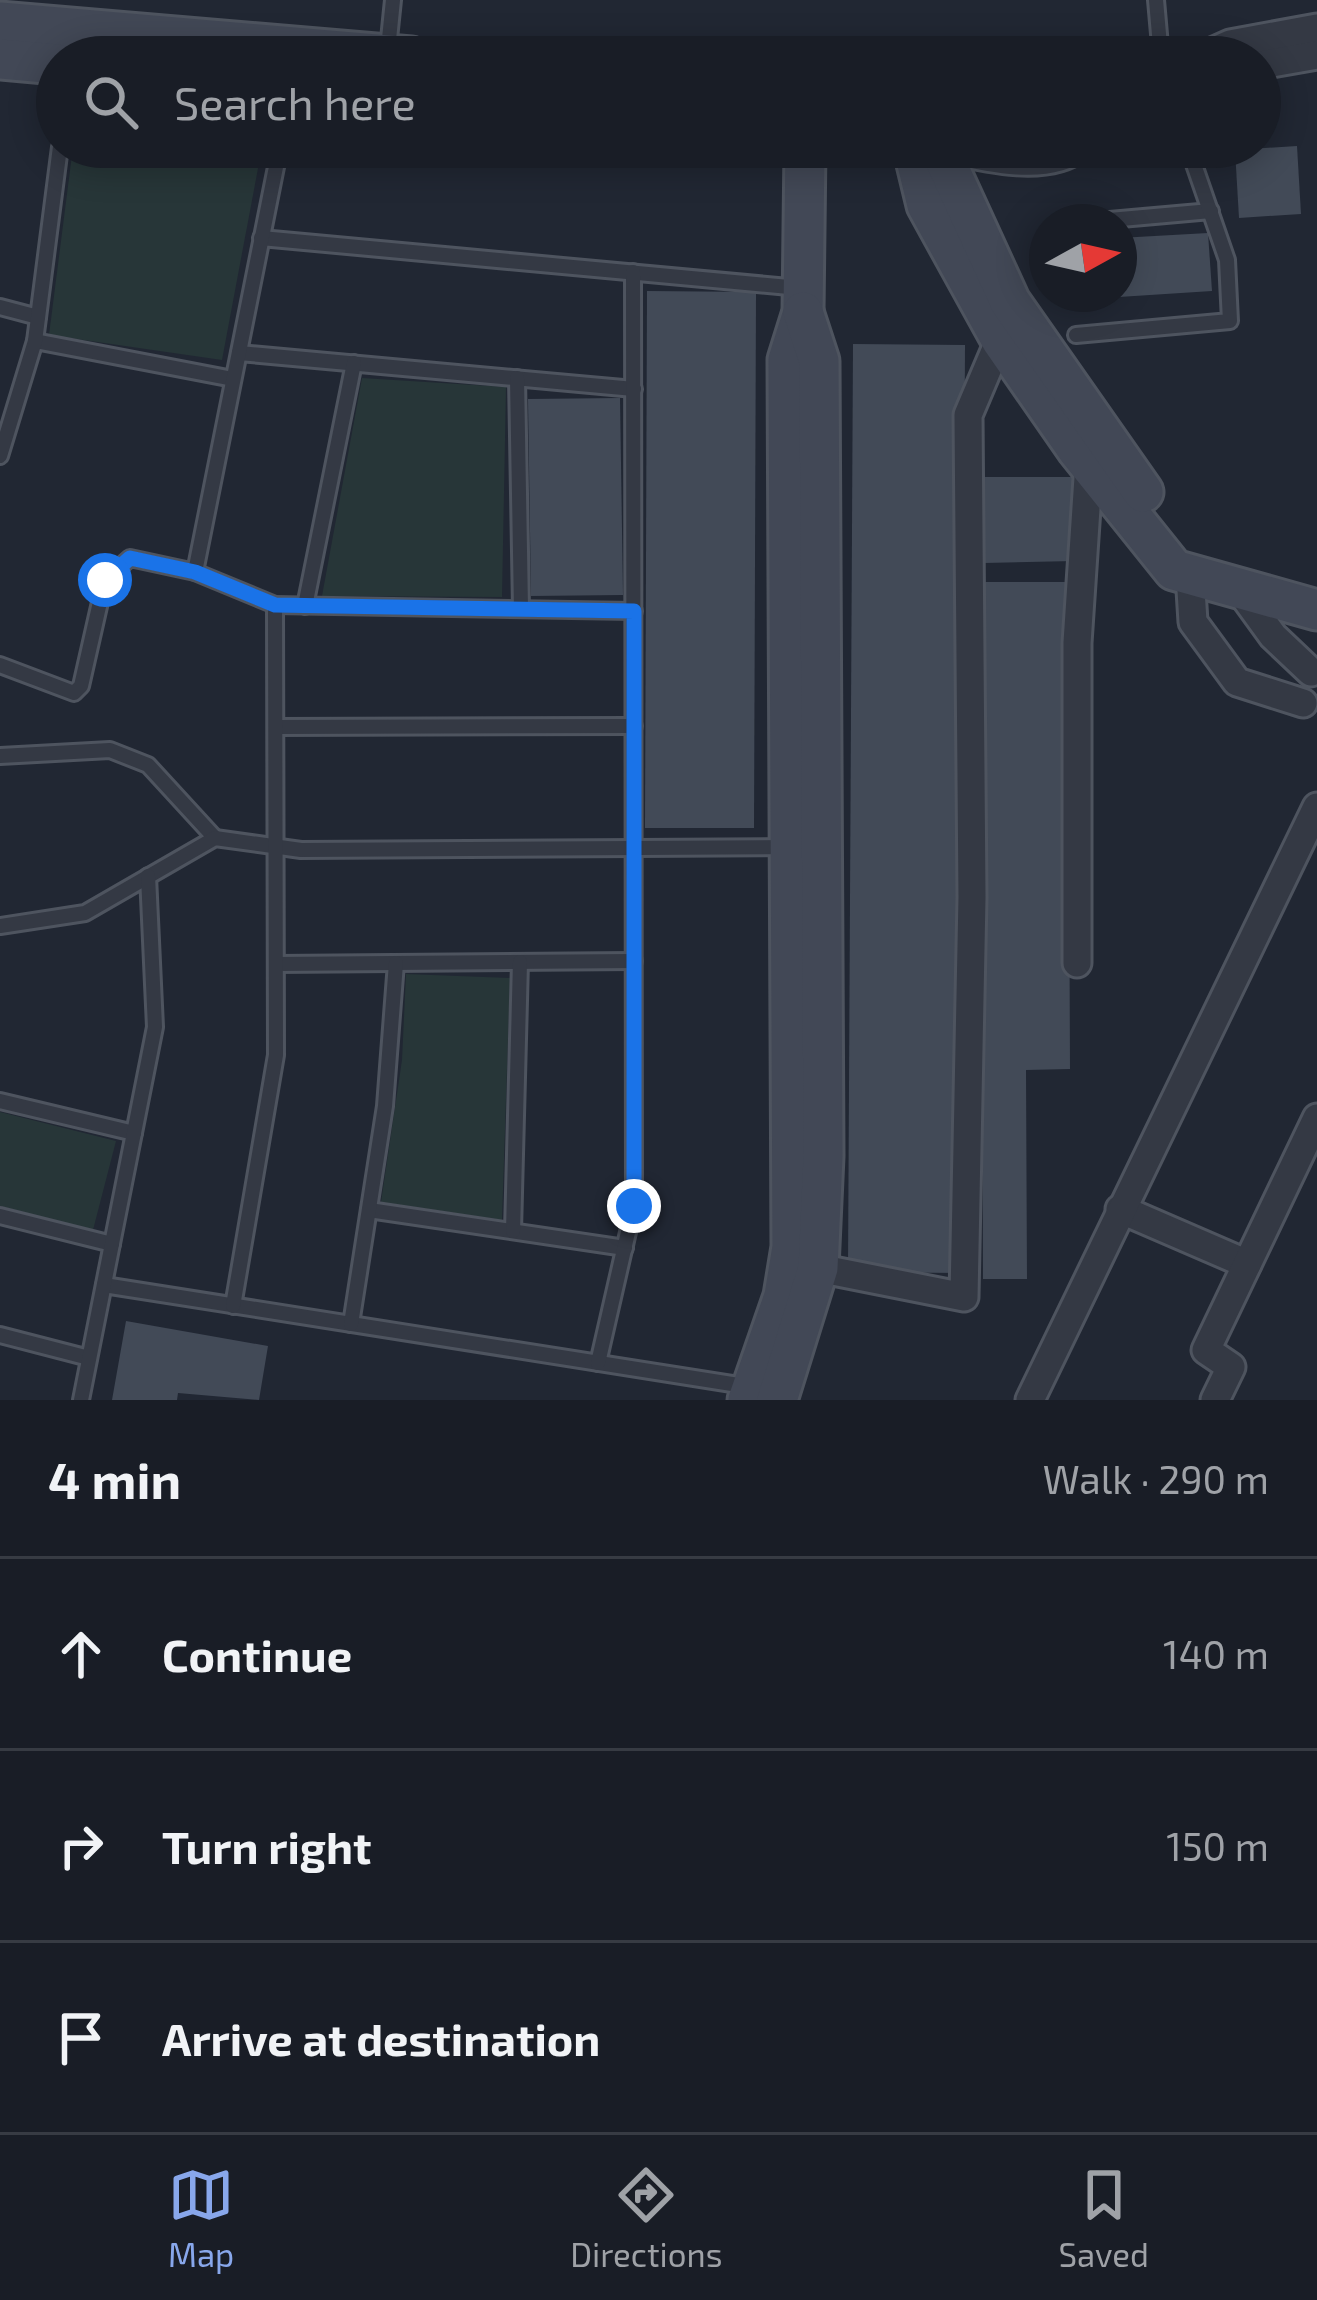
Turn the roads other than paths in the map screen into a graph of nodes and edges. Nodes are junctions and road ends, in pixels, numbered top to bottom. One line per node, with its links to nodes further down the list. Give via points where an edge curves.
1 (393, 0): 6 (lane)
2 (1156, 0): 7 (lane)
3 (0, 22): 5 (street)
4 (1317, 28): 8 (street)
5 (203, 36)
6 (397, 36)
7 (1159, 36)
8 (1274, 36)
9 (1317, 55): 11 (street)
10 (0, 59): 12 (street)
11 (1281, 61)
12 (36, 62)
13 (57, 168): 26 (lane)
14 (276, 168): 21 (lane)
15 (805, 168): 23 (street)
16 (918, 168): 28 (street, via 927,205)
17 (949, 168): 24 (street)
18 (1196, 168): 19 (lane)
19 (1211, 211): 20 (lane); 27 (lane, via 1227,260 1229,321)
20 (1137, 218)
21 (261, 238): 22 (lane); 30 (lane)
22 (633, 272): 23 (lane); 34 (lane)
23 (803, 300): 54 (street, via 788,359); 73 (street, via 819,361)
24 (1010, 302): 28 (street); 38 (street, via 1182,545)
25 (0, 308): 26 (lane)
26 (38, 317): 29 (lane)
27 (1076, 335)
28 (1002, 340): 36 (street); 73 (street, via 968,415 972,897 964,1297)
29 (35, 341): 33 (lane); 35 (lane)
30 (239, 352): 31 (lane); 33 (lane)
31 (354, 363): 32 (lane); 41 (lane)
32 (517, 378): 34 (lane); 42 (lane)
33 (233, 379): 37 (lane)
34 (634, 389): 44 (lane)
35 (0, 456)
36 (1089, 464): 38 (street, via 1174,570); 61 (street, via 1077,643)
37 (195, 572): 40 (lane); 45 (lane, via 130,558 115,568 74,693)
38 (1190, 574): 39 (street); 47 (street, via 1193,622 1237,682)
39 (1236, 585): 43 (street); 46 (street, via 1273,636)
40 (275, 605): 41 (lane); 49 (lane)
41 (305, 606): 42 (lane)
42 (520, 609): 44 (lane)
43 (1317, 610)
44 (634, 611): 48 (lane)
45 (0, 665)
46 (1314, 670): 47 (street, via 1301,686)
47 (1310, 709)
48 (634, 726): 49 (lane); 55 (lane)
49 (276, 727): 53 (lane)
50 (0, 756): 52 (lane, via 110,750 148,765)
51 (1317, 807): 66 (street)
52 (214, 838): 53 (lane); 56 (lane)
53 (277, 847): 55 (lane); 62 (lane)
54 (790, 847): 55 (lane); 80 (street, via 792,1247)
55 (634, 848): 59 (lane)
56 (148, 876): 57 (lane, via 85,913); 65 (lane, via 155,1028)
57 (0, 926)
58 (520, 962): 59 (lane); 60 (lane); 69 (lane)
59 (634, 962): 71 (lane, via 634,1206)
60 (396, 963): 62 (lane); 67 (lane)
61 (1077, 963)
62 (277, 964): 75 (lane, via 276,1055)
63 (0, 1101): 65 (lane)
64 (1317, 1118): 72 (street)
65 (134, 1133): 70 (lane)
66 (1120, 1209): 72 (street); 81 (street)
67 (369, 1210): 69 (lane); 76 (lane)
68 (0, 1216): 70 (lane)
69 (513, 1231): 71 (lane)
70 (112, 1244): 74 (lane)
71 (625, 1248): 79 (lane)
72 (1246, 1264): 83 (street, via 1206,1350 1231,1366)
73 (818, 1268): 80 (street)
74 (104, 1285): 75 (lane); 78 (lane)
75 (233, 1306): 76 (lane)
76 (351, 1324): 79 (lane)
77 (0, 1335): 78 (lane)
78 (89, 1358): 82 (lane)
79 (598, 1363): 80 (lane)
80 (759, 1396)
81 (1042, 1396)
82 (81, 1400)
83 (1215, 1400)

